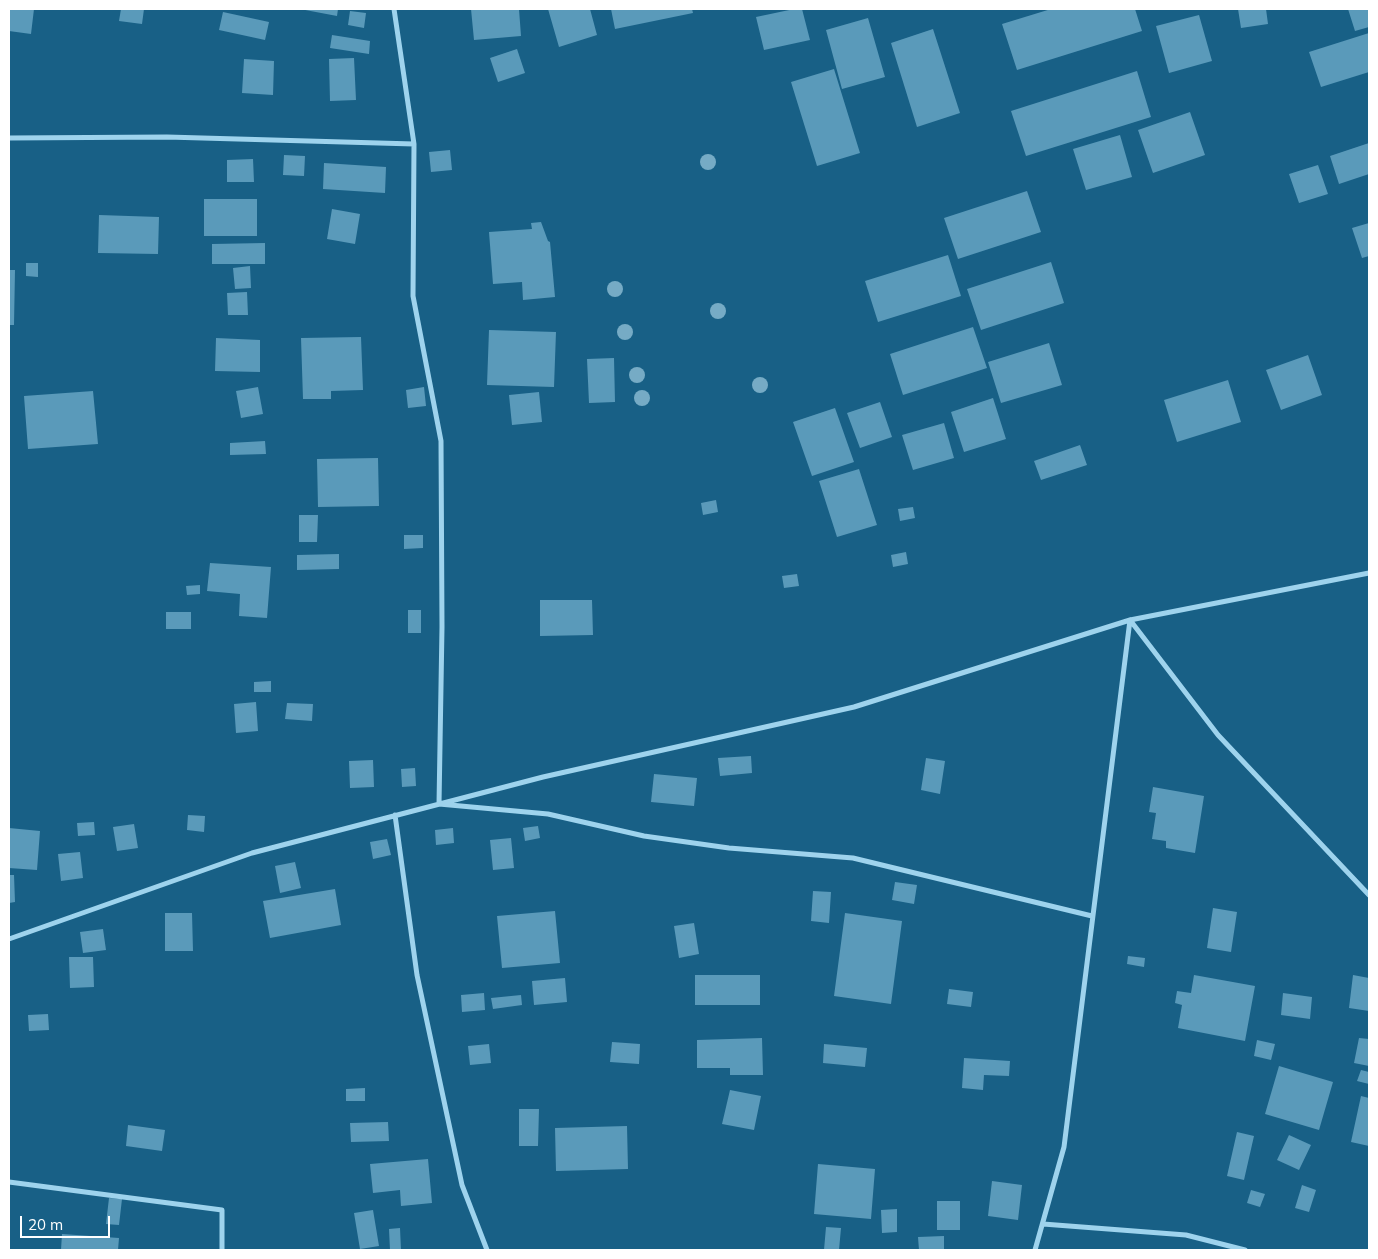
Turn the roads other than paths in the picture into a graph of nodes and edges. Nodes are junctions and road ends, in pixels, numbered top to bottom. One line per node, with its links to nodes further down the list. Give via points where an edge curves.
1 (394, 9): 3 (street)
2 (9, 138): 3 (street, via 167,137)
3 (414, 144): 6 (street, via 413,296 441,442)
4 (1369, 572): 5 (street)
5 (1130, 620): 6 (street, via 854,707 543,777); 8 (street, via 1218,735); 9 (street)
6 (439, 804): 7 (street); 9 (street, via 548,814 644,836 729,848 853,858)
7 (395, 815): 10 (street, via 252,853); 15 (street, via 421,994 462,1185)
8 (1369, 895)
9 (1092, 916): 12 (street, via 1064,1147)
10 (9, 939)
11 (9, 1182): 14 (street, via 222,1210)
12 (1043, 1224): 13 (street, via 1186,1235); 16 (street)
13 (1236, 1249): 17 (street)
14 (222, 1250)
15 (487, 1250)
16 (1036, 1250)
17 (1245, 1250)

